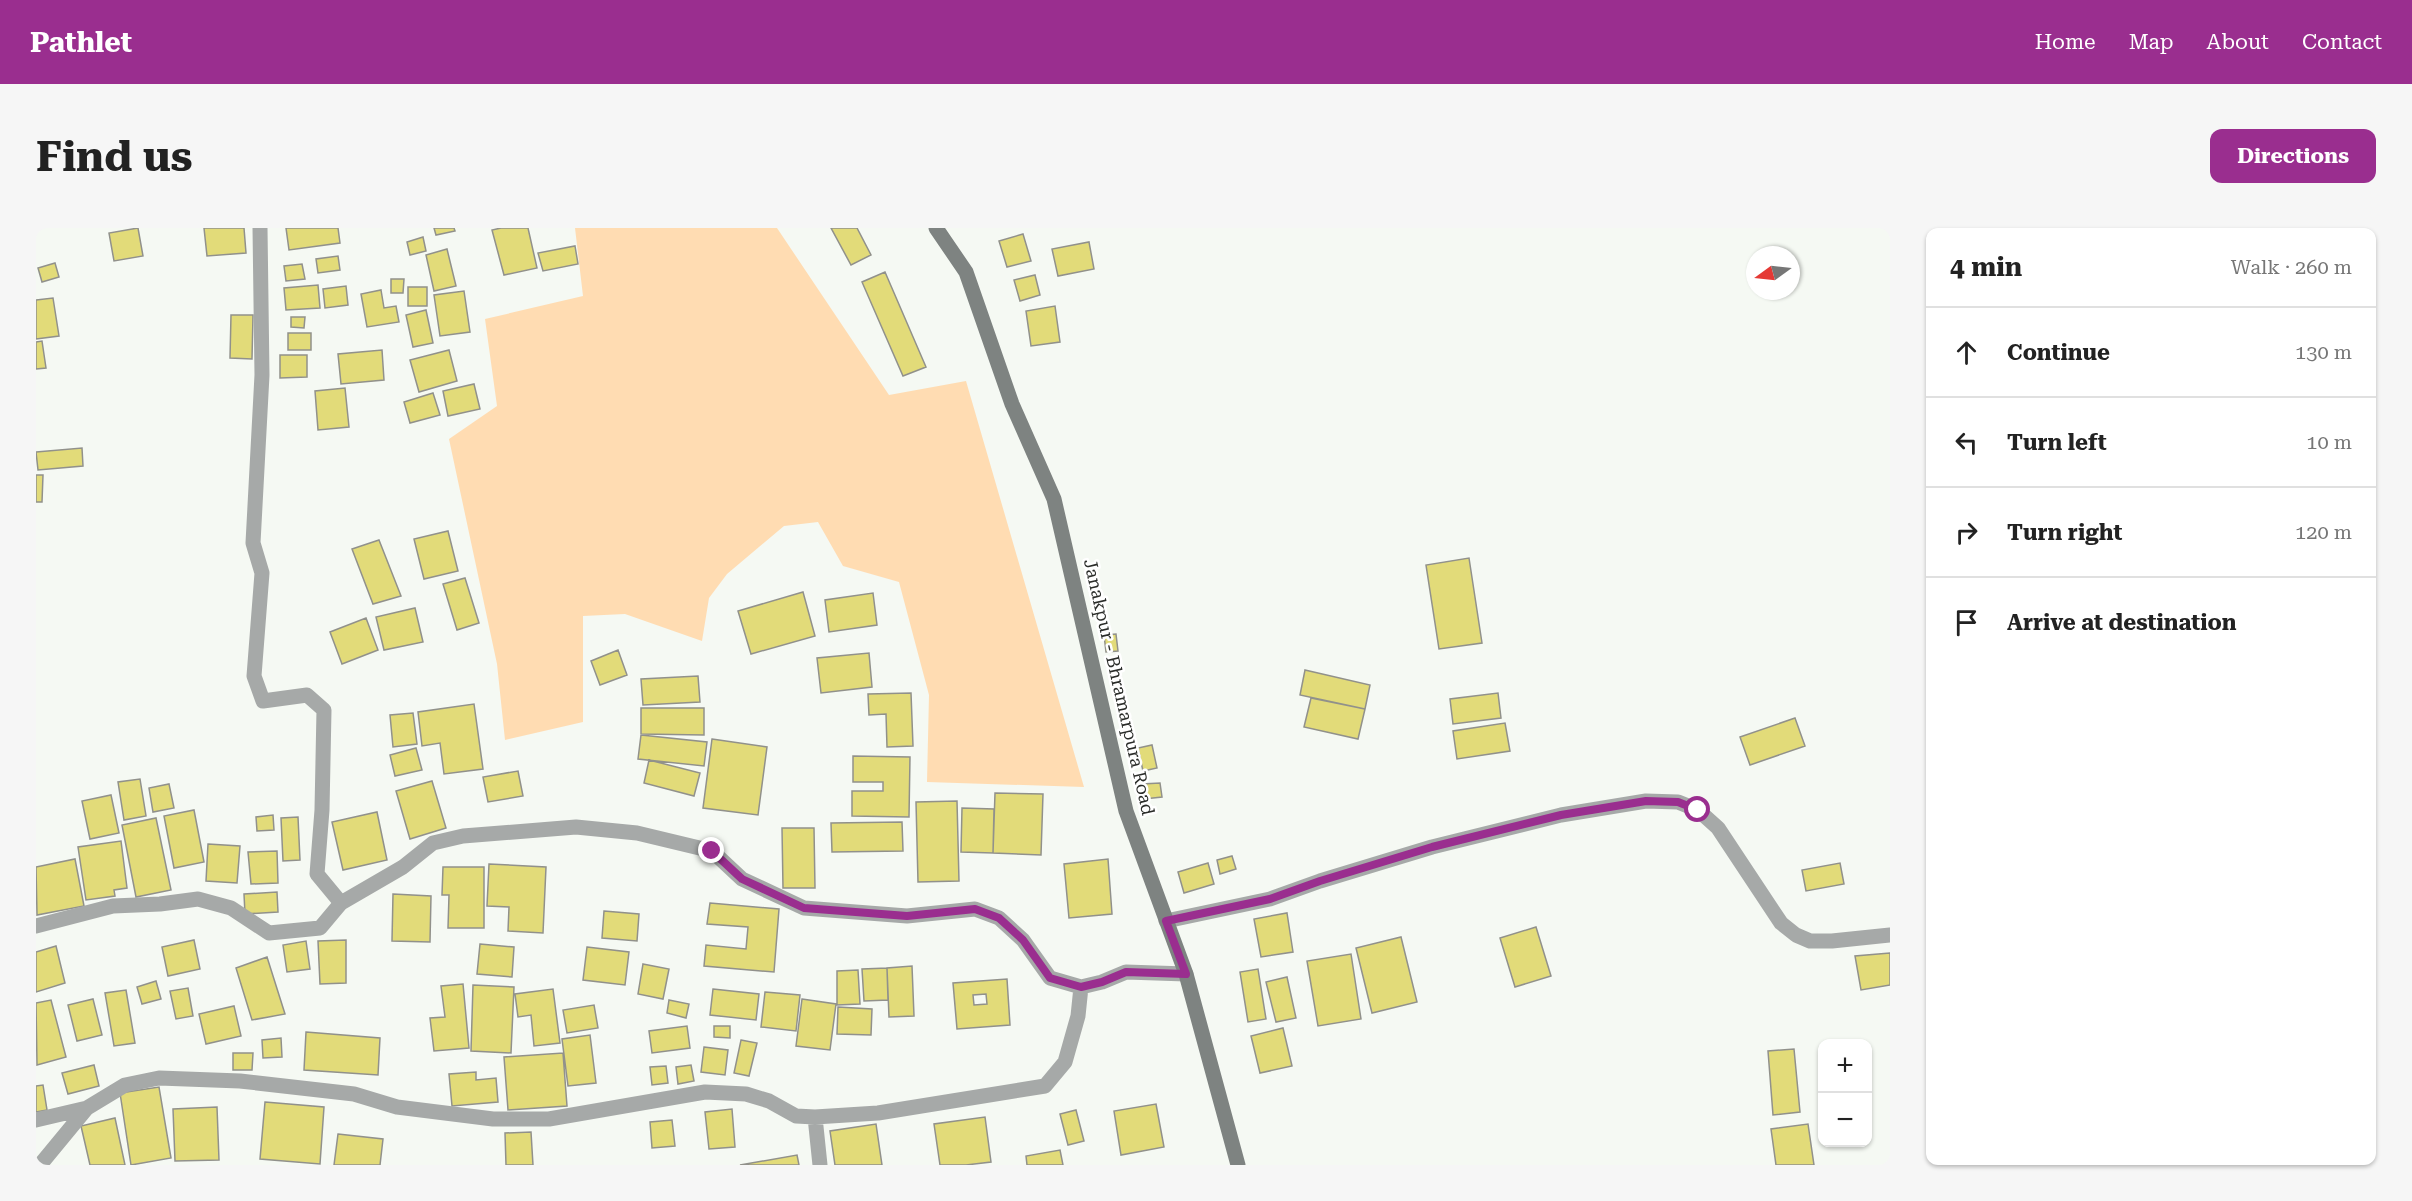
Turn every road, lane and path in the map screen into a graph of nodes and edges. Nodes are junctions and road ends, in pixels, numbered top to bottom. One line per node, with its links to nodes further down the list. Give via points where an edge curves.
1 (260, 228): 3 (street, via 262,375 253,543 262,573 254,676 263,701 307,695 324,710 317,874)
2 (936, 228): 4 (street, Janakpur - Bhramarpura Road, via 966,272 1012,404 1054,499 1126,811)
3 (341, 903): 5 (street, via 320,928 269,933 231,908 198,899 113,906); 8 (street, via 403,867 433,843 463,836 576,827 637,833 712,851 742,879 804,908 907,916 975,909 999,918 1023,940 1050,978)
4 (1166, 921): 6 (street, via 1270,899 1432,847 1561,815 1646,801 1678,802 1698,810 1718,828 1781,923 1796,935 1810,941 1832,942); 7 (street, Janakpur - Bhramarpura Road)
5 (36, 926)
6 (1890, 934)
7 (1186, 974): 8 (street, via 1126,972); 14 (street, Janakpur - Bhramarpura Road)
8 (1081, 987): 10 (street, via 1078,1016 1065,1062 1045,1086 878,1113)
9 (87, 1108): 10 (street, via 124,1085 159,1078 240,1081 354,1094 397,1107 493,1119 549,1119 705,1092 746,1094 796,1116); 11 (street); 12 (street)
10 (815, 1118): 13 (street)
11 (36, 1120)
12 (40, 1165)
13 (820, 1165)
14 (1238, 1165)

